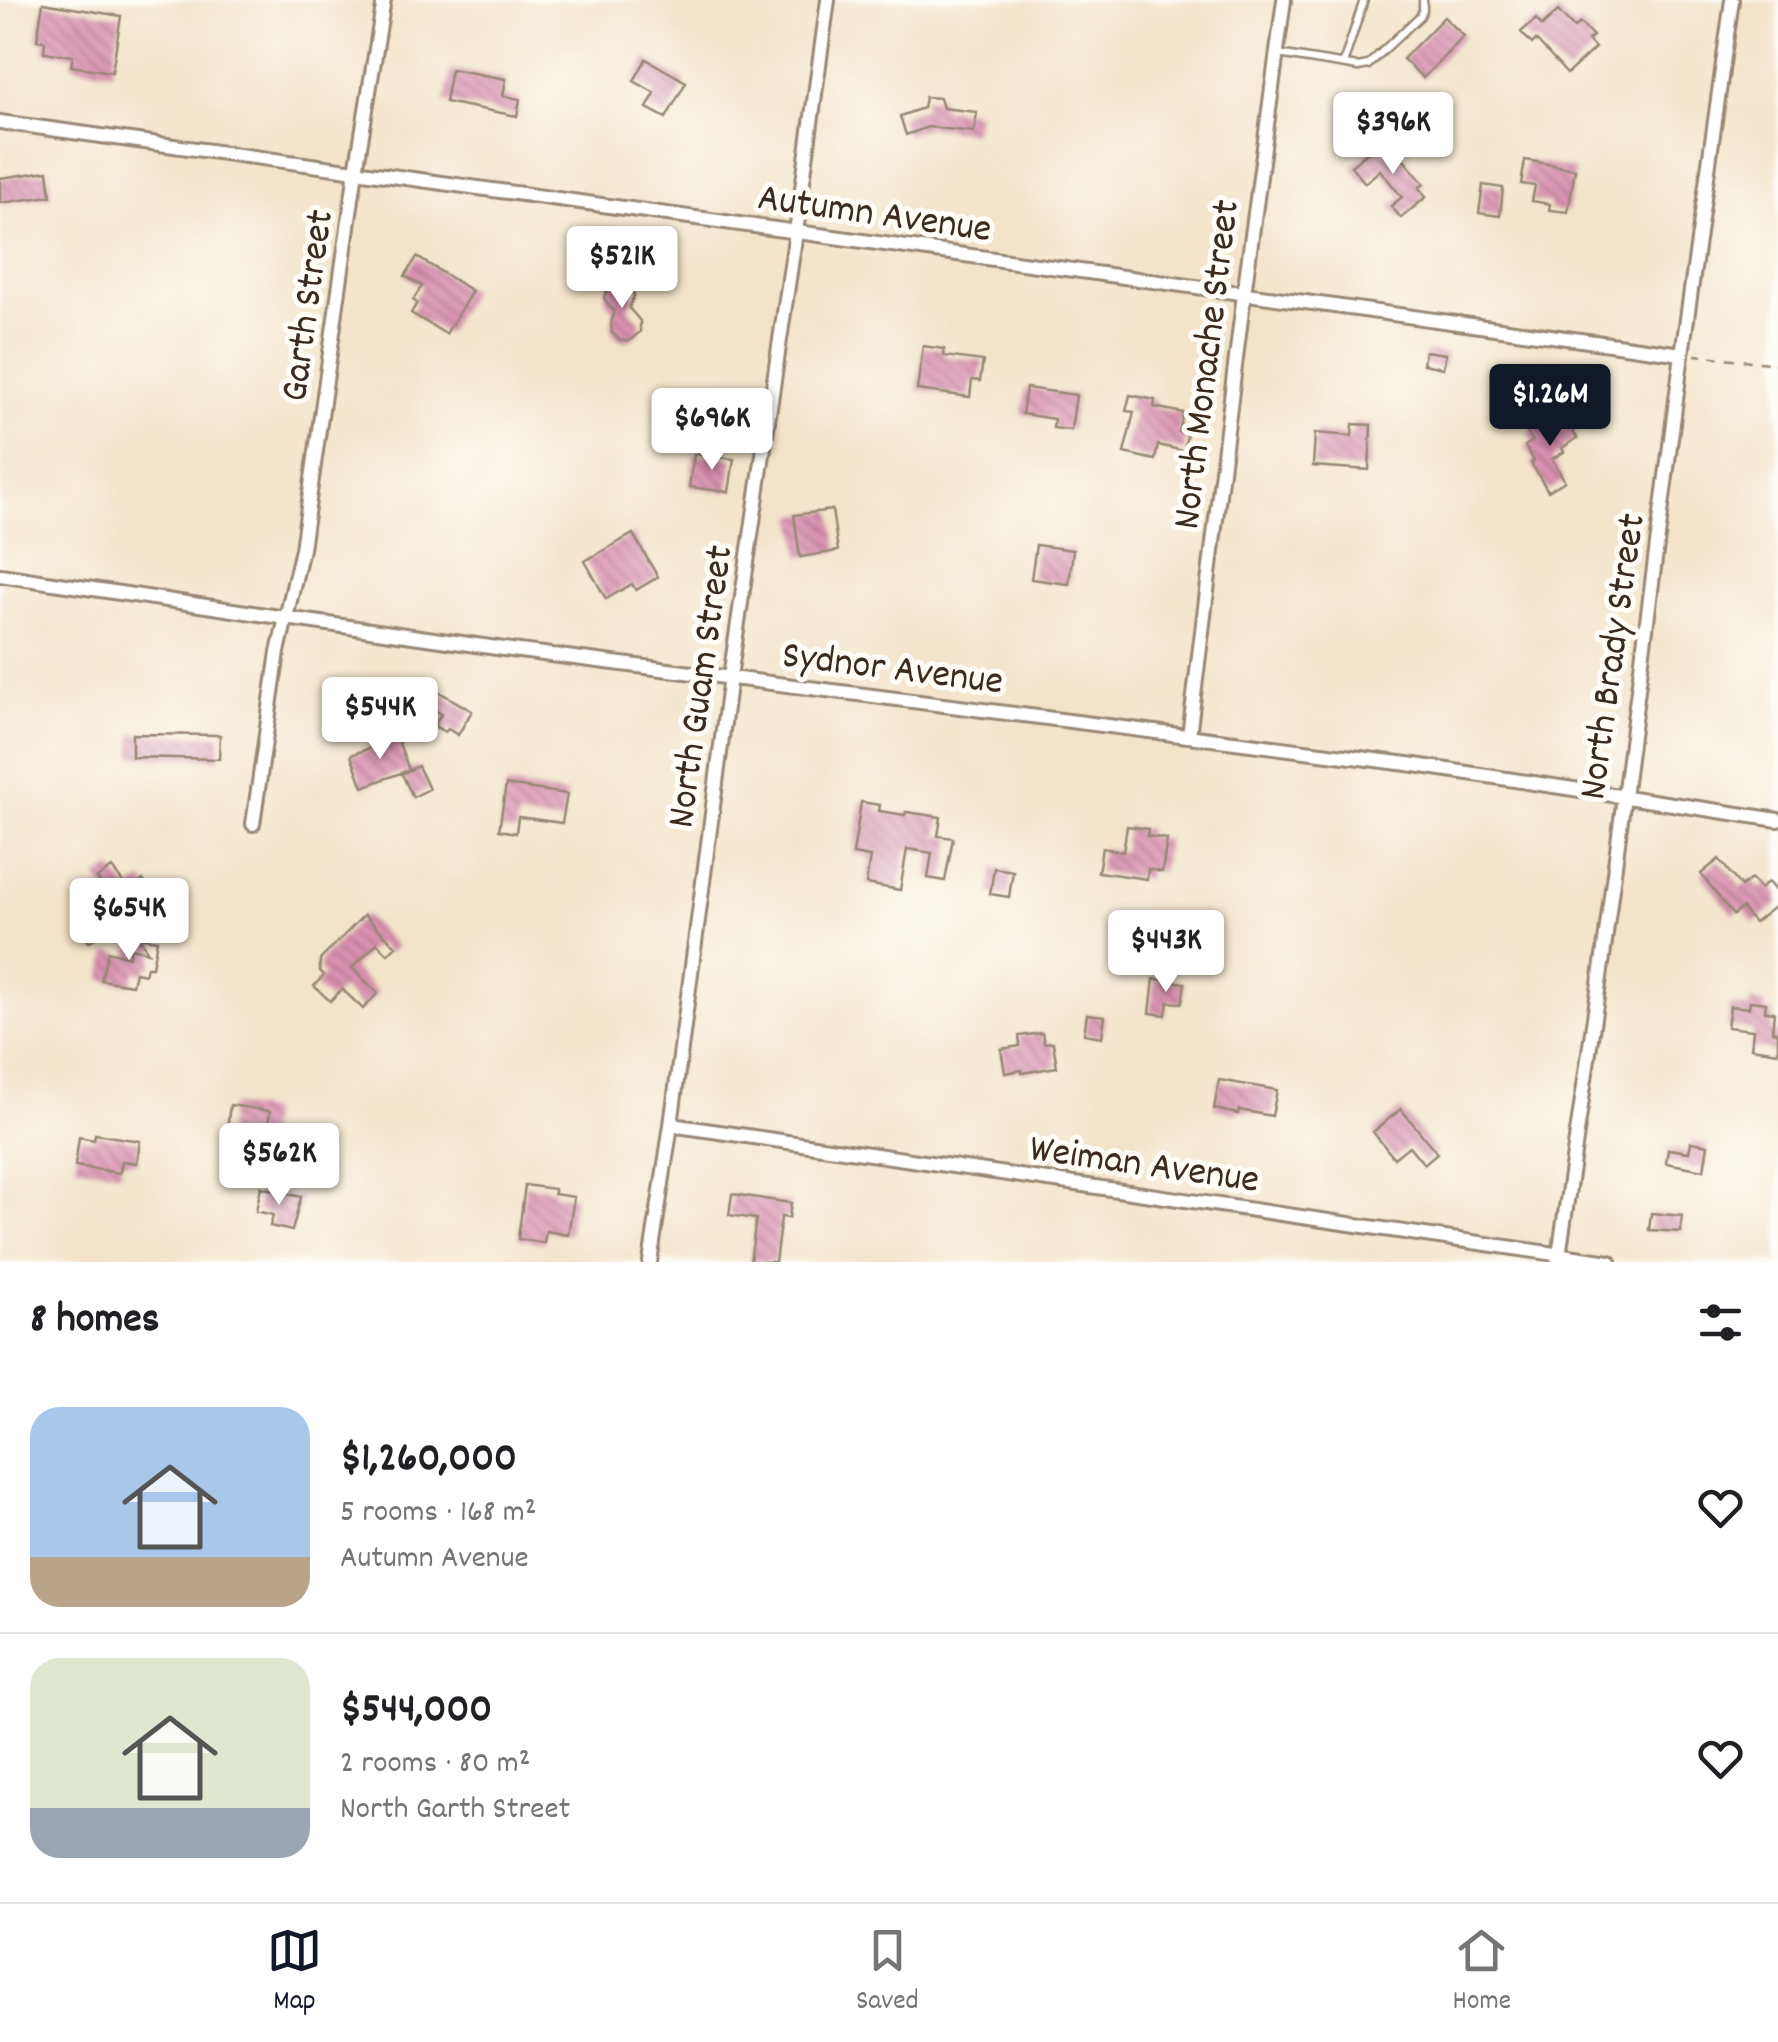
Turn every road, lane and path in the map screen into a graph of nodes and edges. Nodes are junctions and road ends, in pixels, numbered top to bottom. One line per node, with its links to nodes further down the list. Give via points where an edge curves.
1 (384, 0): 10 (street, Garth Street)
2 (828, 0): 11 (street, North Guam Street)
3 (1284, 0): 7 (street, North Monache Street)
4 (1364, 0): 8 (lane)
5 (1423, 0): 8 (lane, via 1420,16 1376,60)
6 (1732, 0): 13 (street, North Brady Street)
7 (1276, 54): 8 (lane); 12 (street, North Monache Street)
8 (1344, 64)
9 (0, 122): 10 (street, Autumn Avenue)
10 (356, 171): 11 (street, Autumn Avenue); 16 (street, Garth Street, via 302,549)
11 (796, 232): 12 (street, Autumn Avenue); 17 (street, North Guam Street)
12 (1244, 294): 13 (street, Autumn Avenue); 18 (street, North Monache Street)
13 (1682, 354): 14 (path); 19 (street, North Brady Street)
14 (1778, 364)
15 (0, 575): 16 (street, Sydnor Avenue)
16 (286, 618): 17 (street, Sydnor Avenue); 21 (street, Garth Street)
17 (730, 678): 18 (street, Sydnor Avenue); 22 (street, North Guam Street)
18 (1188, 736): 19 (street, Sydnor Avenue)
19 (1622, 798): 20 (street, Sydnor Avenue); 23 (street, North Brady Street)
20 (1778, 820)
21 (253, 824)
22 (671, 1124): 23 (street, Weiman Avenue); 24 (street, North Guam Street)
23 (1559, 1258): 25 (street, Weiman Avenue)
24 (650, 1262)
25 (1610, 1262)

